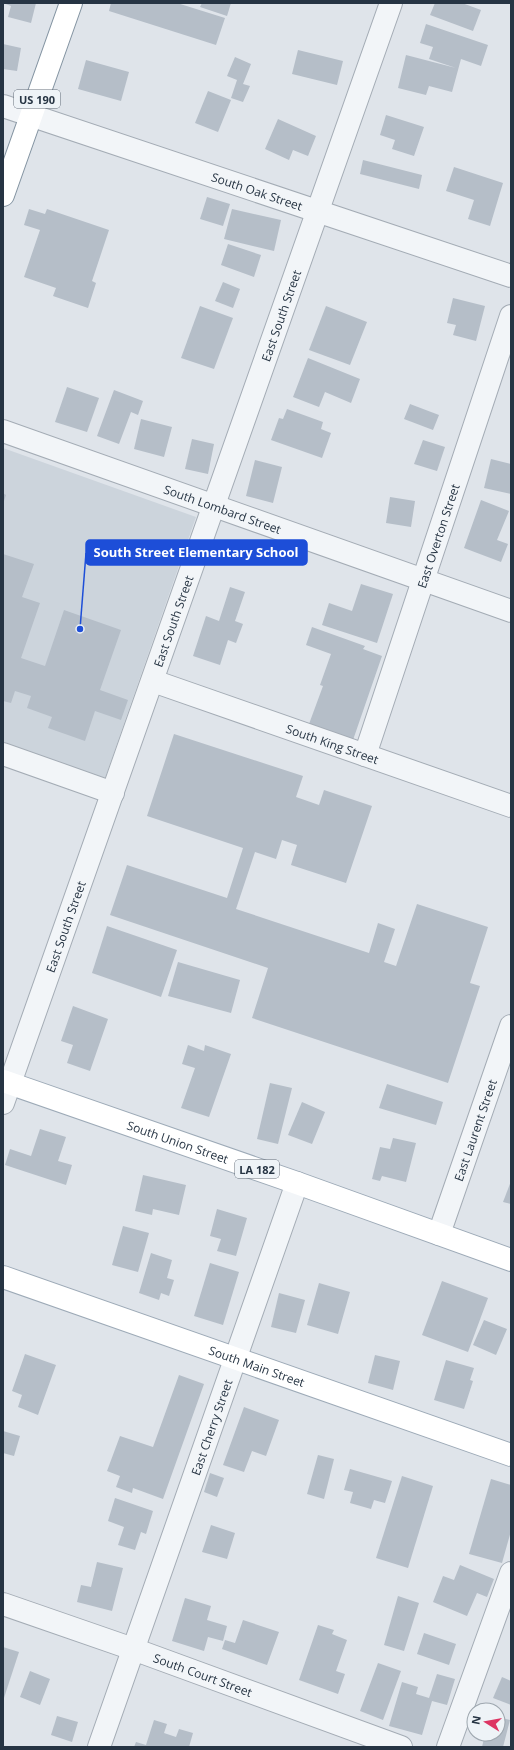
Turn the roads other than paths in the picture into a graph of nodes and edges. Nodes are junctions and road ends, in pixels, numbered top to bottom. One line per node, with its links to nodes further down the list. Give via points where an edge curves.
1 (71, 3): 4 (main road, US 190)
2 (391, 3): 6 (street, East South Street)
3 (3, 106): 4 (street, South Oak Street)
4 (31, 116): 5 (main road, US 190); 6 (street, South Oak Street)
5 (3, 195)
6 (317, 211): 7 (street, South Oak Street); 10 (street, East South Street)
7 (511, 276)
8 (511, 316): 11 (street, East Overton Street)
9 (3, 431): 10 (street, South Lombard Street)
10 (214, 505): 11 (street, South Lombard Street); 13 (street, East South Street)
11 (423, 580): 12 (street, South Lombard Street); 15 (street, East Overton Street)
12 (511, 611)
13 (153, 681): 15 (street, South King Street); 16 (street, East South Street)
14 (3, 754): 16 (street)
15 (365, 755): 17 (street, South King Street)
16 (113, 793): 19 (street, East South Street)
17 (511, 806)
18 (511, 1026): 21 (street, East Laurent Street)
19 (6, 1089): 20 (main road, South Union Street / LA 182)
20 (297, 1183): 21 (main road, South Union Street / LA 182); 24 (street, East Cherry Street)
21 (439, 1234): 22 (main road, South Union Street / LA 182)
22 (511, 1260)
23 (3, 1277): 24 (main road, South Main Street)
24 (235, 1359): 25 (main road, South Main Street); 28 (street, East Cherry Street)
25 (511, 1455)
26 (511, 1573): 31 (street)
27 (3, 1604): 28 (street, South Court Street)
28 (133, 1649): 29 (street, East Cherry Street); 30 (street, South Court Street)
29 (99, 1747)
30 (402, 1747)
31 (448, 1747)

